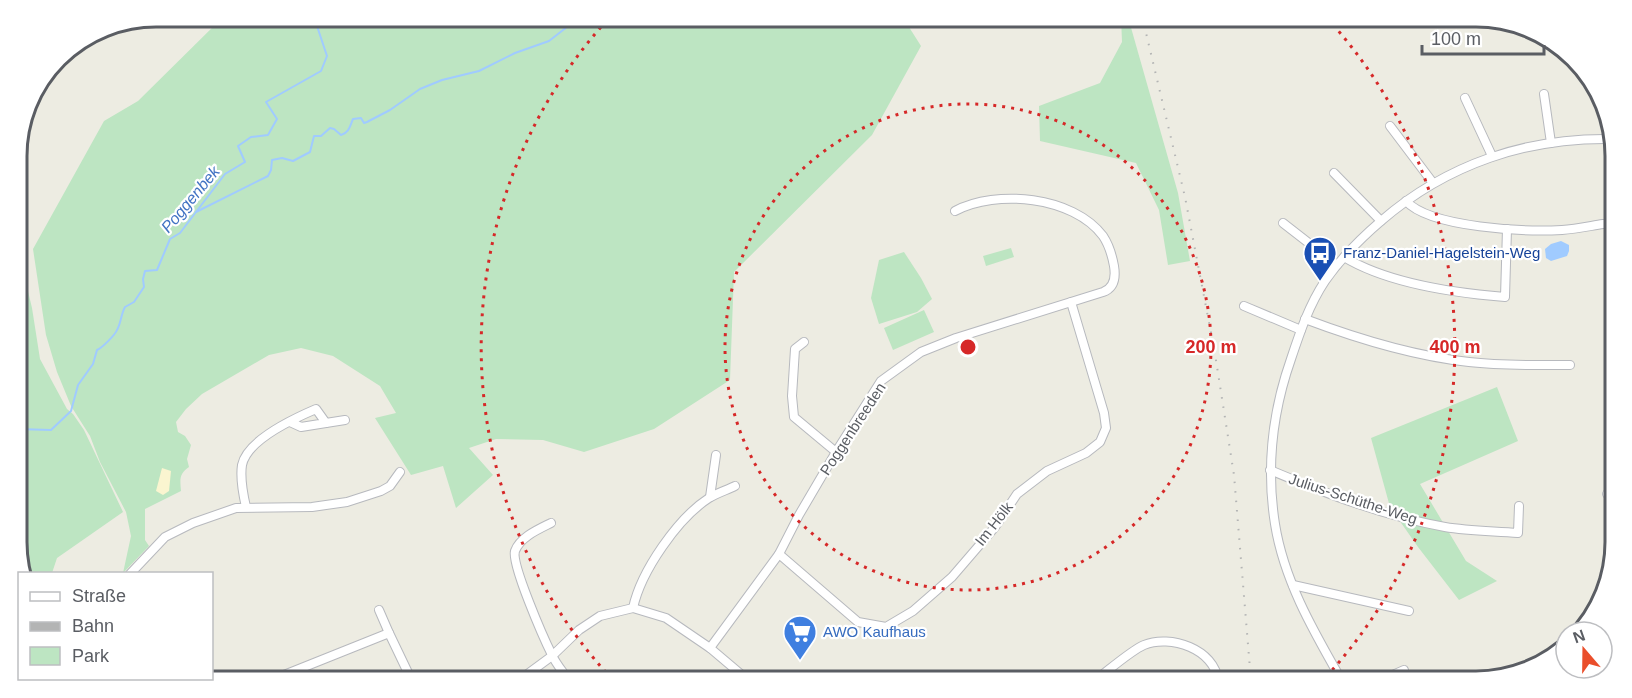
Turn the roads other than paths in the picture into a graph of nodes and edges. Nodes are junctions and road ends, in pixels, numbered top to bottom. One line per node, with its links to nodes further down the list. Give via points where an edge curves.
1 (1544, 94): 5 (street)
2 (1465, 98): 6 (street)
3 (1390, 126): 8 (street)
4 (1604, 139): 5 (street)
5 (1551, 143): 6 (street)
6 (1492, 156): 8 (street)
7 (1334, 173): 11 (street)
8 (1433, 183): 9 (street)
9 (1406, 201): 11 (street); 14 (street, via 1423,213)
10 (955, 211): 17 (street, Poggenbreeden, via 1001,199 1021,199 1064,208 1081,216 1103,237 1115,273 1109,290)
11 (1381, 221): 15 (street)
12 (1283, 223): 16 (street)
13 (1604, 224): 14 (street, via 1563,230)
14 (1508, 229): 15 (street, via 1505,297 1392,277)
15 (1344, 256): 16 (street)
16 (1337, 265): 19 (street)
17 (1071, 302): 26 (street, Poggenbreeden, via 921,352 881,381); 35 (street, Im Hölk, via 1104,413 1106,428 1100,442 1047,471 1017,494 995,527 952,577 913,612 885,627 858,622)
18 (1244, 306): 20 (street)
19 (1305, 319): 20 (street); 22 (street, via 1375,343 1438,358 1494,364)
20 (1301, 330): 28 (street, via 1278,401)
21 (804, 342): 26 (street, via 795,349 794,417)
22 (1570, 365)
23 (345, 420): 25 (street)
24 (290, 422): 25 (street, via 301,427); 25 (street, via 316,409); 33 (street, via 260,439 242,463)
25 (326, 423)
26 (836, 452): 35 (street, Poggenbreeden)
27 (716, 455): 31 (street)
28 (1270, 470): 32 (street, Julius-Schüthe-Weg, via 1391,515 1447,527 1518,533); 37 (street, via 1277,536)
29 (400, 472): 33 (street, via 390,486 347,502 312,507)
30 (735, 486): 31 (street)
31 (710, 497): 38 (street, via 672,535 647,571)
32 (1519, 506)
33 (246, 507): 36 (street, via 202,519 165,537)
34 (551, 523): 43 (street, via 526,537 514,557)
35 (779, 554): 42 (street, Poggenbreeden)
36 (131, 572)
37 (1293, 585): 40 (street); 51 (street)
38 (633, 608): 42 (street, via 666,618); 43 (street, via 600,616)
39 (379, 610): 41 (street)
40 (1409, 612)
41 (389, 633): 44 (street); 45 (street)
42 (710, 648): 48 (street)
43 (552, 656): 46 (street); 47 (street)
44 (294, 671)
45 (407, 671)
46 (532, 671)
47 (562, 671)
48 (737, 671)
49 (1107, 671): 50 (street, via 1140,646 1159,642 1192,647)
50 (1216, 671)
51 (1337, 671)

